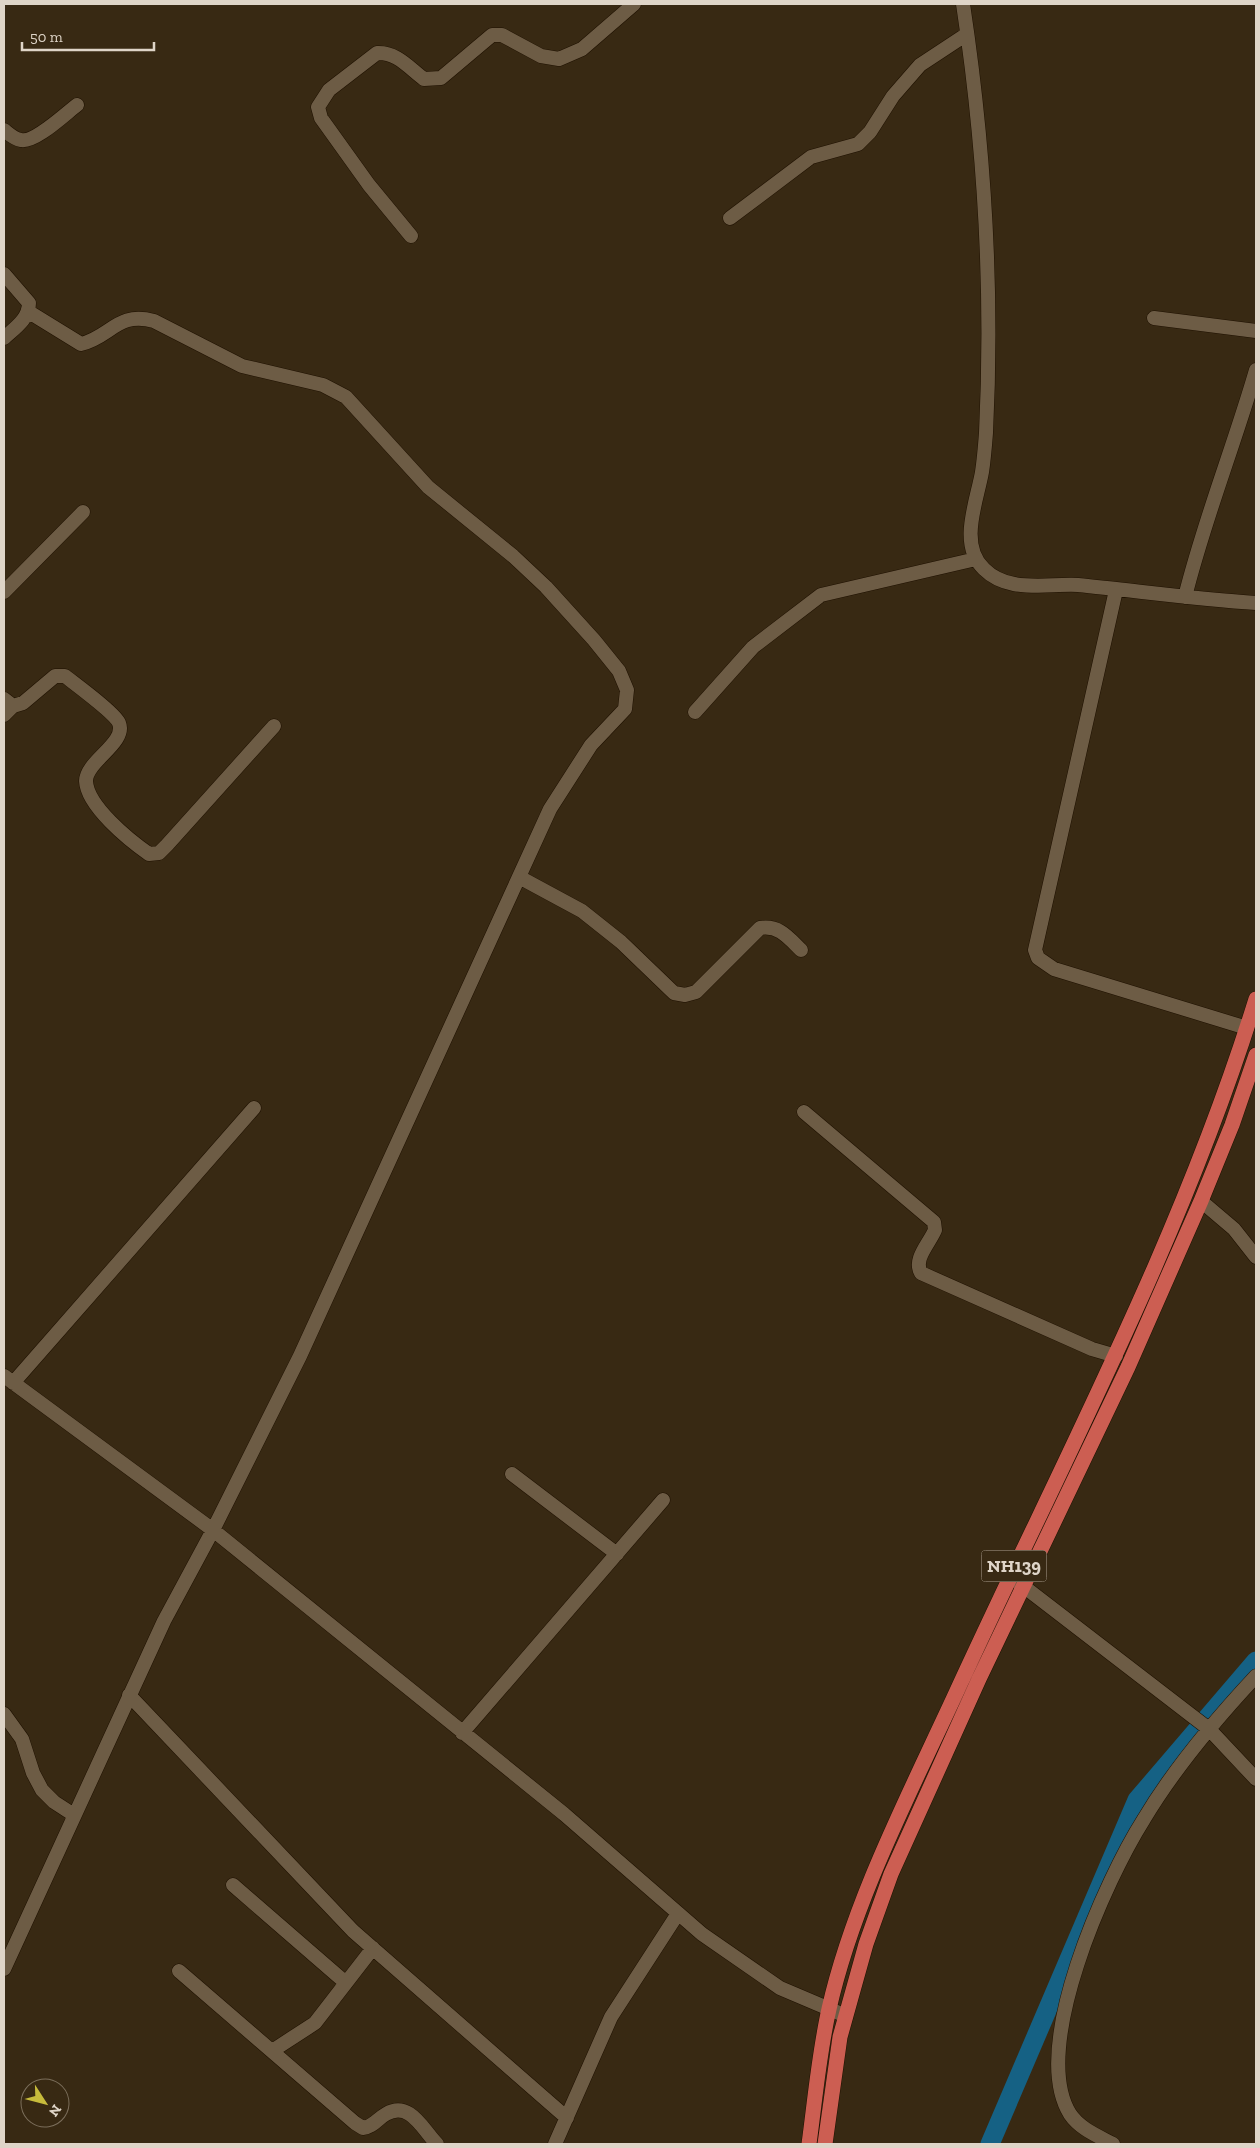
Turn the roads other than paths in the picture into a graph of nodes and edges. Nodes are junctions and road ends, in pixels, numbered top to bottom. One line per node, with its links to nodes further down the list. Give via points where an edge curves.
1 (634, 4): 7 (street, via 582,48 559,59 541,56 502,35 492,35 441,78 424,79 386,52 377,53 329,90 318,107 321,118)
2 (964, 4): 3 (street)
3 (967, 34): 6 (street, via 920,65 892,96 870,132 858,144 811,157); 15 (street, via 989,279 986,434 970,530)
4 (77, 105): 5 (street, via 38,136 28,140 21,140)
5 (4, 130)
6 (730, 218)
7 (411, 236)
8 (4, 274): 9 (street, via 29,303)
9 (29, 312): 12 (street); 23 (street, via 81,344 90,342 118,322 142,318 154,321 242,366 304,379 337,390 428,487 514,556 594,640 619,672 626,690 625,709 591,745 573,772 550,809)
10 (1154, 318): 11 (street)
11 (1256, 332)
12 (4, 338)
13 (1256, 370): 18 (street, via 1239,430 1207,518)
14 (83, 512): 17 (street)
15 (976, 559): 16 (street, via 992,576 1016,584); 21 (street, via 821,595 753,647)
16 (1116, 590): 18 (street); 26 (street, via 1035,950 1038,958 1054,969)
17 (4, 592)
18 (1185, 597): 19 (street)
19 (1256, 603)
20 (7, 707): 22 (street, via 23,703 55,676 64,676 112,715 119,724 120,732 86,778 88,793 96,805 149,854 163,849)
21 (695, 712)
22 (274, 726)
23 (519, 877): 24 (street, via 582,911 621,942 674,993 696,992 760,928 780,929); 36 (street, via 300,1356)
24 (801, 950)
25 (1256, 1000): 26 (highway, NH139)
26 (1247, 1028): 32 (highway, NH139, via 1202,1158)
27 (1256, 1055): 30 (highway, NH139)
28 (254, 1108): 33 (street)
29 (804, 1112): 32 (street, via 934,1222 935,1230 919,1259 921,1273 1079,1343)
30 (1201, 1201): 31 (street, via 1228,1222); 39 (highway, NH139, via 1128,1367)
31 (1256, 1257)
32 (1116, 1356): 38 (highway, NH139)
33 (9, 1379): 36 (street)
34 (512, 1474): 37 (street)
35 (663, 1500): 37 (street)
36 (213, 1530): 41 (street, via 173,1603); 44 (street)
37 (617, 1554): 44 (street)
38 (1010, 1576): 39 (street); 53 (highway, NH139, via 879,1863 849,1941)
39 (1024, 1586): 43 (street); 54 (highway, NH139, via 891,1874 866,1944)
40 (1256, 1676): 43 (street)
41 (129, 1695): 46 (street); 49 (street, via 321,1899)
42 (4, 1714): 46 (street, via 22,1739 42,1790)
43 (1209, 1729): 45 (street); 61 (street, via 1132,1837 1084,1943 1066,2007 1059,2049 1062,2100 1080,2125)
44 (462, 1733): 48 (street, via 564,1814)
45 (1256, 1779)
46 (74, 1815): 50 (street)
47 (232, 1885): 52 (street)
48 (677, 1915): 53 (street, via 780,1988); 56 (street, via 611,2017)
49 (372, 1948): 52 (street); 56 (street)
50 (4, 1970)
51 (179, 1971): 55 (street)
52 (346, 1983): 55 (street, via 315,2023)
53 (829, 2009): 54 (street); 59 (highway, NH139)
54 (846, 2016): 60 (highway, NH139, via 840,2037)
55 (272, 2051): 57 (street, via 363,2128 369,2128 386,2113 405,2111 420,2122)
56 (567, 2118): 58 (street)
57 (437, 2144)
58 (555, 2144)
59 (809, 2144)
60 (825, 2144)
61 (1113, 2144)

